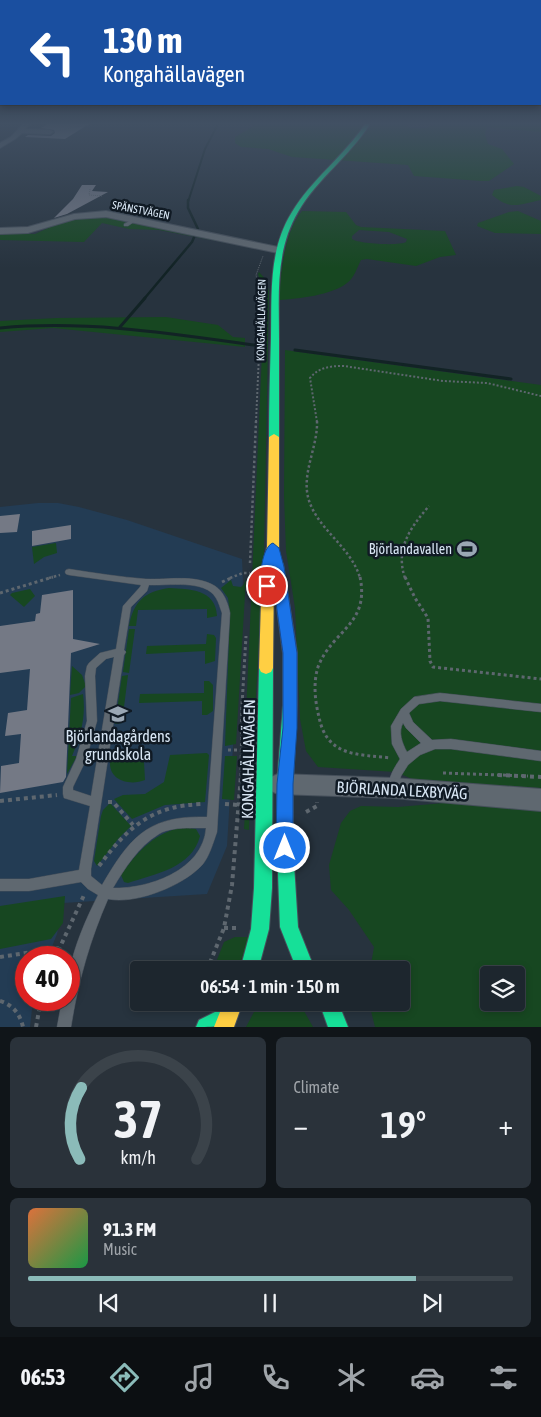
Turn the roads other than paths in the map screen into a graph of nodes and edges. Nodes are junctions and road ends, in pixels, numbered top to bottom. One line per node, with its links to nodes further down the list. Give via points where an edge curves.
1 (330, 172): 5 (street, KONGAHÄLLAVÄGEN, via 299,206 285,228)
2 (136, 219): 3 (lane); 4 (street, SPÄNSTVÄGEN, via 90,214 28,230); 5 (street, SPÄNSTVÄGEN)
3 (126, 225)
4 (0, 231)
5 (278, 250): 6 (street, KONGAHÄLLAVÄGEN, via 274,298)
6 (273, 548): 15 (street, KONGAHÄLLAVÄGEN, via 290,653 290,728); 16 (street, KONGAHÄLLAVÄGEN, via 268,568)
7 (69, 572): 8 (lane)
8 (146, 582): 9 (lane, via 144,589 127,606); 20 (lane, via 200,584 214,590 223,599 226,613)
9 (121, 652): 19 (lane); 19 (lane, via 103,656 92,666 92,721 82,760 68,787 68,794)
10 (541, 708): 11 (lane, via 440,697 417,700)
11 (404, 712): 12 (lane, via 409,725); 14 (lane, via 396,726 396,734 399,750)
12 (430, 745): 13 (lane, via 449,744); 14 (lane)
13 (541, 756)
14 (406, 760): 17 (lane, via 394,776)
15 (285, 784): 16 (street, BJÖRLANDA LEXBYVÄG); 17 (street, BJÖRLANDA LEXBYVÄG); 25 (street, KONGAHÄLLAVÄGEN, via 289,927)
16 (264, 785): 24 (street, KONGAHÄLLAVÄGEN, via 263,888 260,929)
17 (392, 788): 18 (street, BJÖRLANDA LEXBYVÄG)
18 (541, 800)
19 (96, 802): 21 (lane)
20 (211, 823): 23 (lane, via 167,825 143,838 119,866); 23 (lane, via 207,846 200,860 181,875 148,889)
21 (86, 875): 22 (lane, via 29,885); 23 (lane, via 90,883)
22 (0, 885)
23 (105, 893): 28 (lane, via 81,951)
24 (251, 961)
25 (302, 961)
26 (332, 1011): 30 (street)
27 (225, 1022): 29 (street)
28 (64, 1027)
29 (206, 1027)
30 (338, 1027)

